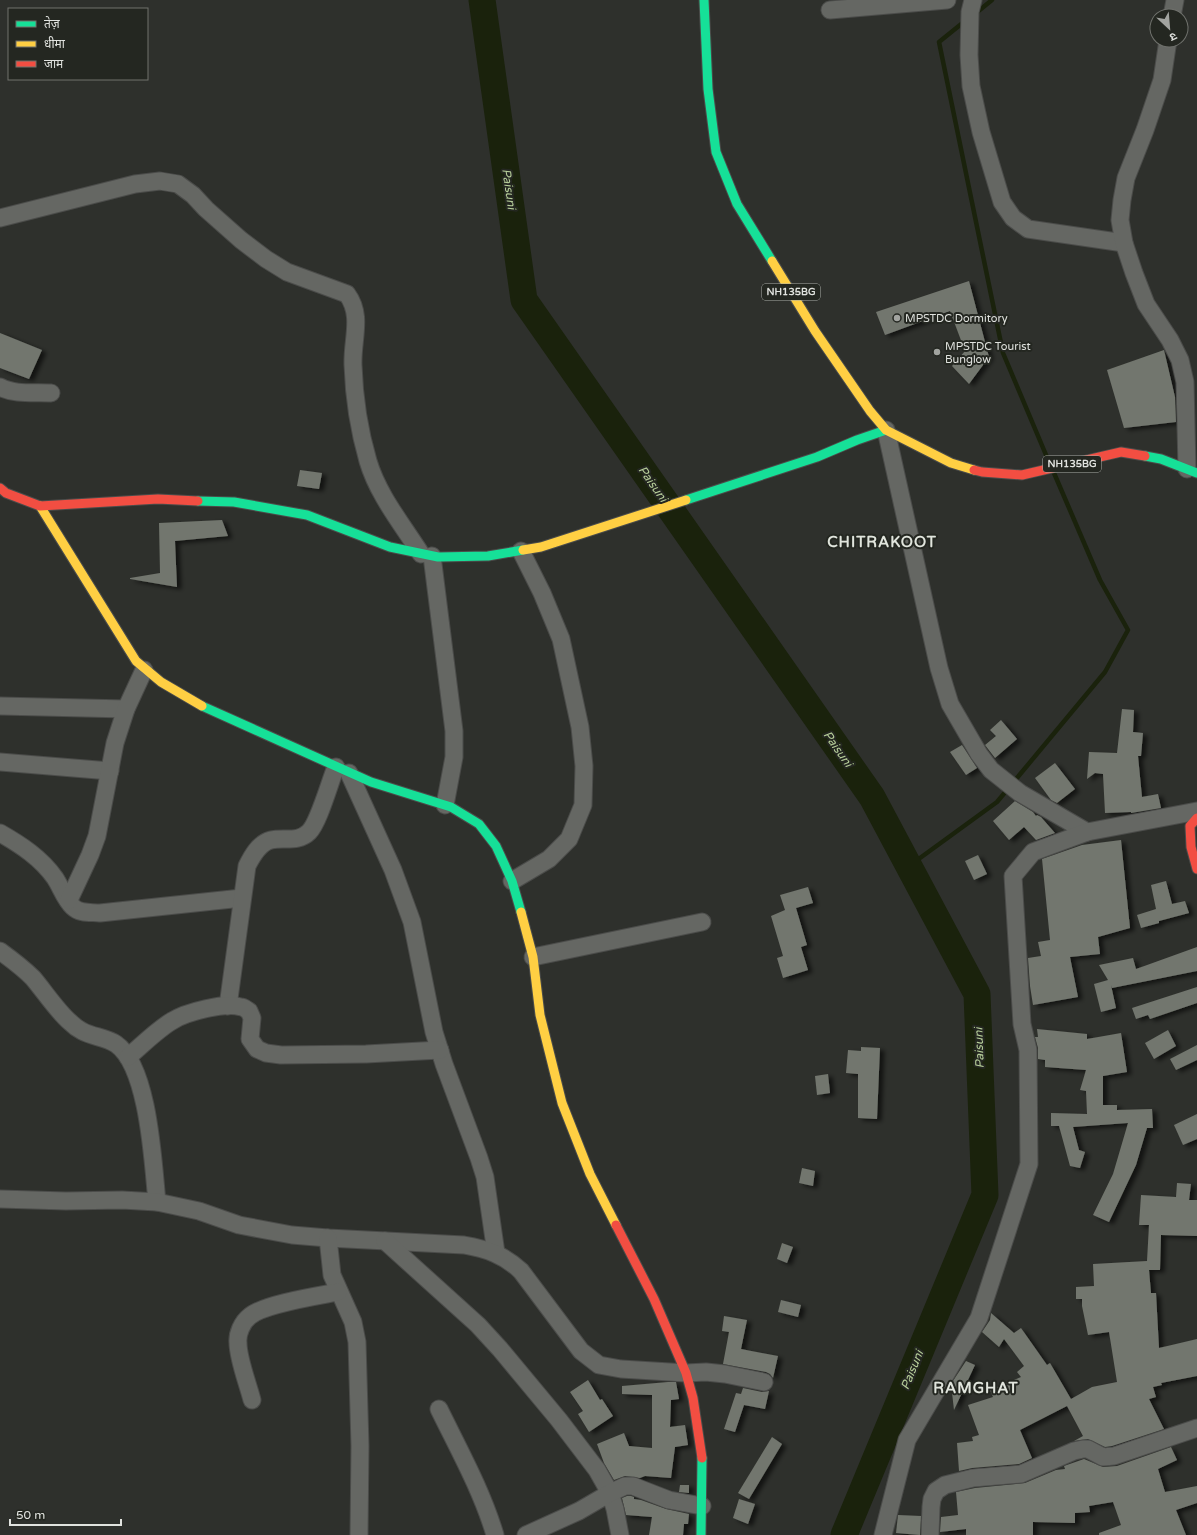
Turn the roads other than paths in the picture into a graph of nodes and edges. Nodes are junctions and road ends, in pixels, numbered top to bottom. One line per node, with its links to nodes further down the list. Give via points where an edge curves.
1 (704, 0): 10 (main road, NH135BG, via 708,89 716,152 737,204 815,331)
2 (947, 0): 4 (street)
3 (972, 6): 7 (street, via 969,54 971,86 981,132 1002,202 1012,218 1028,229)
4 (830, 10)
5 (1167, 48): 7 (street, via 1162,80 1126,178 1120,220)
6 (0, 218): 15 (street, via 135,184 160,181 178,184 266,259 287,272 346,294 353,302 356,312 353,364 356,401 368,462 378,485)
7 (1124, 243): 11 (street, via 1146,304 1180,360 1185,382)
8 (0, 387): 9 (street, via 21,392)
9 (51, 393)
10 (886, 430): 11 (main road, NH135BG, via 951,464 982,472 1022,475 1122,452 1161,459); 14 (main road, via 817,457); 25 (street, via 939,668 950,704 991,770 1020,793)
11 (1192, 471)
12 (0, 488): 13 (main road, via 6,493)
13 (40, 506): 15 (main road, via 158,499 234,502 307,515 390,547); 16 (main road, via 136,662)
14 (521, 552): 15 (main road, via 488,556); 28 (street, via 561,639 580,727 584,766 583,805 569,839 549,859)
15 (426, 555): 22 (street, via 454,731 454,757)
16 (144, 670): 18 (street); 20 (main road, via 175,691 214,712)
17 (0, 706): 18 (street)
18 (126, 708): 21 (street, via 115,743)
19 (0, 762): 21 (street)
20 (342, 770): 22 (main road, via 371,782); 29 (street, via 309,832 292,840 270,840 252,855 247,866); 35 (street, via 393,870 412,922 434,1032)
21 (110, 771): 30 (street, via 97,836)
22 (445, 805): 28 (main road, via 479,824 496,846)
23 (1197, 811): 25 (street)
24 (1197, 818): 27 (main road, via 1190,826 1191,847)
25 (1087, 832): 55 (street, via 1033,852 1013,876 1022,1024 1028,1050 1029,1164 980,1318 907,1440)
26 (0, 833): 30 (street, via 25,848 43,864)
27 (1197, 869)
28 (512, 881): 33 (main road)
29 (242, 898): 30 (street, via 100,912 84,912 74,907); 34 (street)
30 (69, 900)
31 (702, 922): 33 (street)
32 (0, 951): 36 (street, via 31,976 68,1021 82,1032 117,1045)
33 (533, 957): 43 (main road, via 540,1015 562,1103 590,1174 654,1298)
34 (228, 1006): 35 (street, via 242,1007 250,1011 250,1039 257,1049 266,1053 366,1054); 36 (street, via 185,1014 171,1021)
35 (440, 1050): 41 (street, via 485,1177)
36 (128, 1057): 38 (street, via 136,1073 150,1129)
37 (0, 1199): 38 (street)
38 (157, 1202): 39 (street, via 199,1211 239,1225 292,1235)
39 (328, 1238): 40 (street); 42 (street, via 332,1275)
40 (385, 1242): 41 (street, via 464,1244); 48 (street, via 478,1325 500,1349 559,1420 597,1470)
41 (496, 1253): 43 (street, via 521,1270 581,1351 599,1365)
42 (338, 1292): 45 (street, via 261,1309 249,1316 241,1327 238,1343); 50 (street, via 353,1322 357,1342)
43 (686, 1373): 44 (street, via 725,1374); 49 (main road, via 693,1398 702,1454)
44 (764, 1382)
45 (252, 1400)
46 (439, 1408): 51 (street, via 490,1517)
47 (1197, 1428): 56 (street, via 1114,1456 1103,1457 1083,1449 1021,1474 973,1478 945,1485 936,1491 932,1499)
48 (610, 1493): 49 (street, via 625,1486 633,1486 668,1500); 52 (street, via 579,1511); 53 (street)
49 (702, 1506): 54 (main road)
50 (359, 1535)
51 (495, 1535)
52 (526, 1535)
53 (620, 1535)
54 (701, 1535)
55 (884, 1535)
56 (930, 1535)

